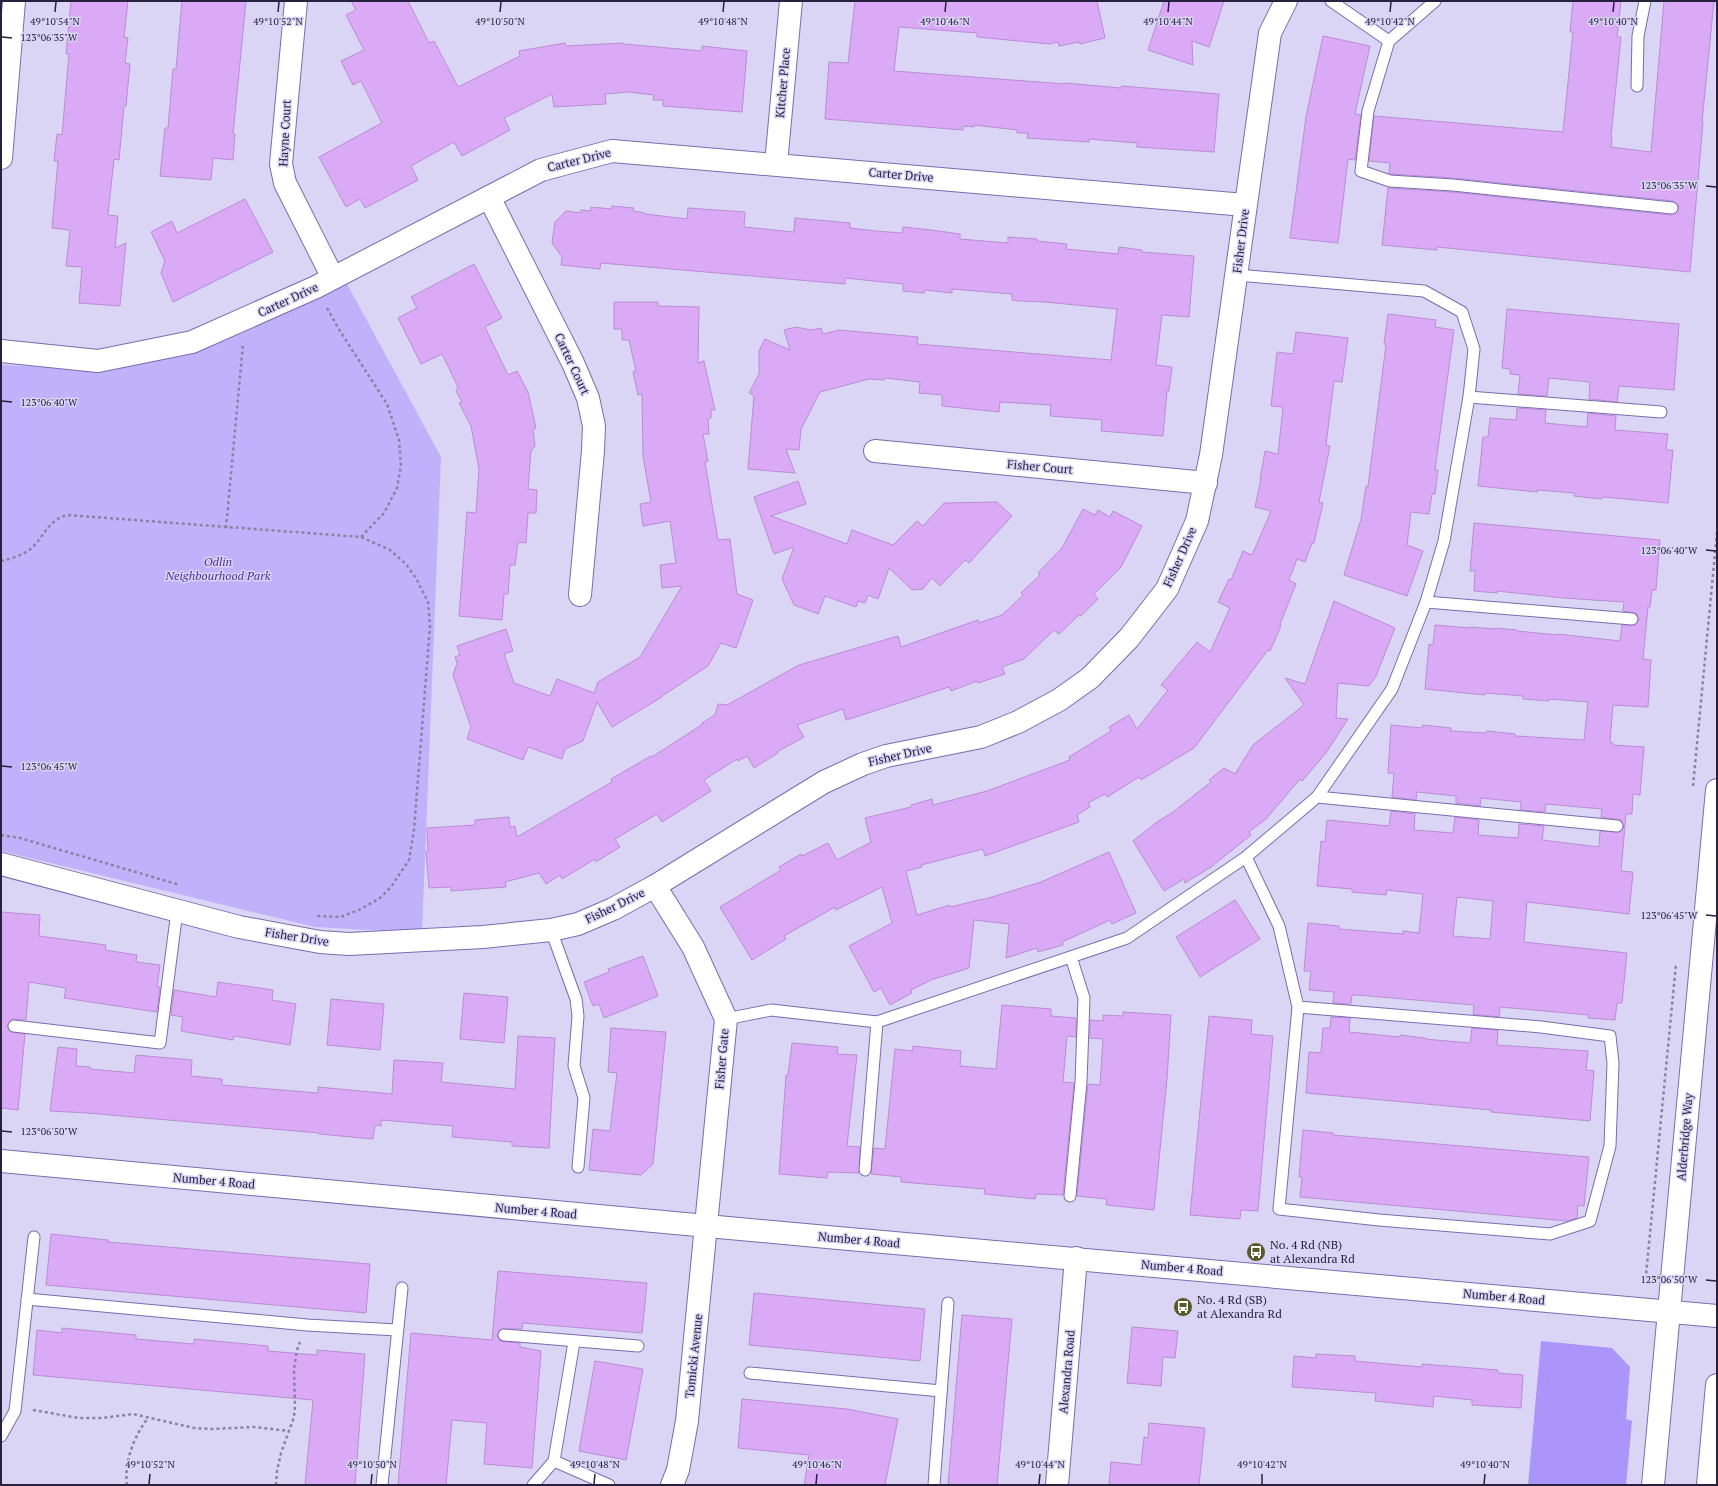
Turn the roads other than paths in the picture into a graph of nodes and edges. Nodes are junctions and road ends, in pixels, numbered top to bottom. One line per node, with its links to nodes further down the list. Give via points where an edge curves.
1 (14, 1): 10 (street)
2 (296, 1): 16 (street, Hayne Court, via 281,164 285,183)
3 (791, 1): 11 (street, Kitcher Place)
4 (1286, 1): 13 (street, Fisher Drive, via 1270,33)
5 (1331, 1): 8 (lane)
6 (1435, 1): 8 (lane)
7 (1644, 1): 9 (lane, via 1638,36)
8 (1390, 41): 14 (lane, via 1368,111 1361,171 1390,181 1453,185)
9 (1637, 86)
10 (1, 158)
11 (776, 164): 12 (street, Carter Drive, via 612,151 541,170); 13 (street, Carter Drive)
12 (489, 197): 16 (street, Carter Drive); 22 (street, Carter Court, via 570,356 588,398 594,426 593,451)
13 (1245, 205): 15 (street, Fisher Drive)
14 (1672, 208)
15 (1237, 275): 18 (lane, via 1424,291 1462,312 1474,349); 21 (street, Fisher Drive)
16 (324, 283): 17 (street, Carter Drive, via 192,342 98,361)
17 (1, 351)
18 (1469, 397): 19 (lane); 23 (lane, via 1444,541)
19 (1661, 412)
20 (874, 451): 21 (street, Fisher Court)
21 (1206, 483): 30 (street, Fisher Drive, via 1196,521 1166,589 1129,638 1090,678 1059,700 1018,722 980,738 886,756 830,779)
22 (580, 595)
23 (1426, 602): 24 (lane); 26 (lane, via 1392,689)
24 (1632, 619)
25 (1717, 790): 48 (street, Alderbridge Way)
26 (1317, 797): 27 (lane); 28 (lane)
27 (1616, 826)
28 (1246, 857): 33 (lane, via 1127,938); 34 (lane, via 1279,926)
29 (1, 864): 31 (street, Fisher Drive)
30 (655, 886): 32 (street, Fisher Drive, via 578,924); 35 (street, Fisher Gate, via 693,947)
31 (177, 911): 32 (street, Fisher Drive, via 266,933 349,944 483,937); 37 (lane, via 160,1043)
32 (551, 930): 39 (lane, via 576,999 578,1016 574,1066 584,1098)
33 (1071, 957): 36 (lane); 41 (lane, via 1084,998 1081,1082)
34 (1298, 1007): 34 (lane, via 1279,1209 1550,1234 1590,1221 1610,1146 1613,1063 1610,1036 1541,1027)
35 (726, 1018): 36 (lane, via 771,1010); 42 (street, Fisher Gate)
36 (877, 1022): 40 (lane)
37 (14, 1026)
38 (1, 1161): 42 (street, Number 4 Road)
39 (578, 1167)
40 (865, 1170)
41 (1070, 1196)
42 (707, 1226): 44 (street, Number 4 Road); 63 (street, Tomicki Avenue, via 687,1421 678,1470)
43 (34, 1237): 46 (lane)
44 (1076, 1258): 48 (street, Number 4 Road); 65 (street, Alexandra Road)
45 (402, 1288): 50 (lane)
46 (27, 1299): 50 (lane, via 307,1325); 58 (lane, via 15,1411)
47 (948, 1303): 56 (lane)
48 (1668, 1312): 49 (street, Number 4 Road); 66 (street, Alderbridge Way)
49 (1717, 1316)
50 (397, 1330): 60 (lane)
51 (504, 1336): 52 (lane)
52 (574, 1342): 53 (lane); 59 (lane)
53 (638, 1346)
54 (750, 1373): 56 (lane)
55 (1717, 1385): 57 (street)
56 (941, 1391): 64 (lane)
57 (1716, 1417): 67 (street)
58 (1, 1436)
59 (554, 1462): 61 (lane); 62 (lane)
60 (382, 1485)
61 (533, 1485)
62 (609, 1485)
63 (672, 1485)
64 (934, 1485)
65 (1057, 1485)
66 (1653, 1485)
67 (1708, 1485)

